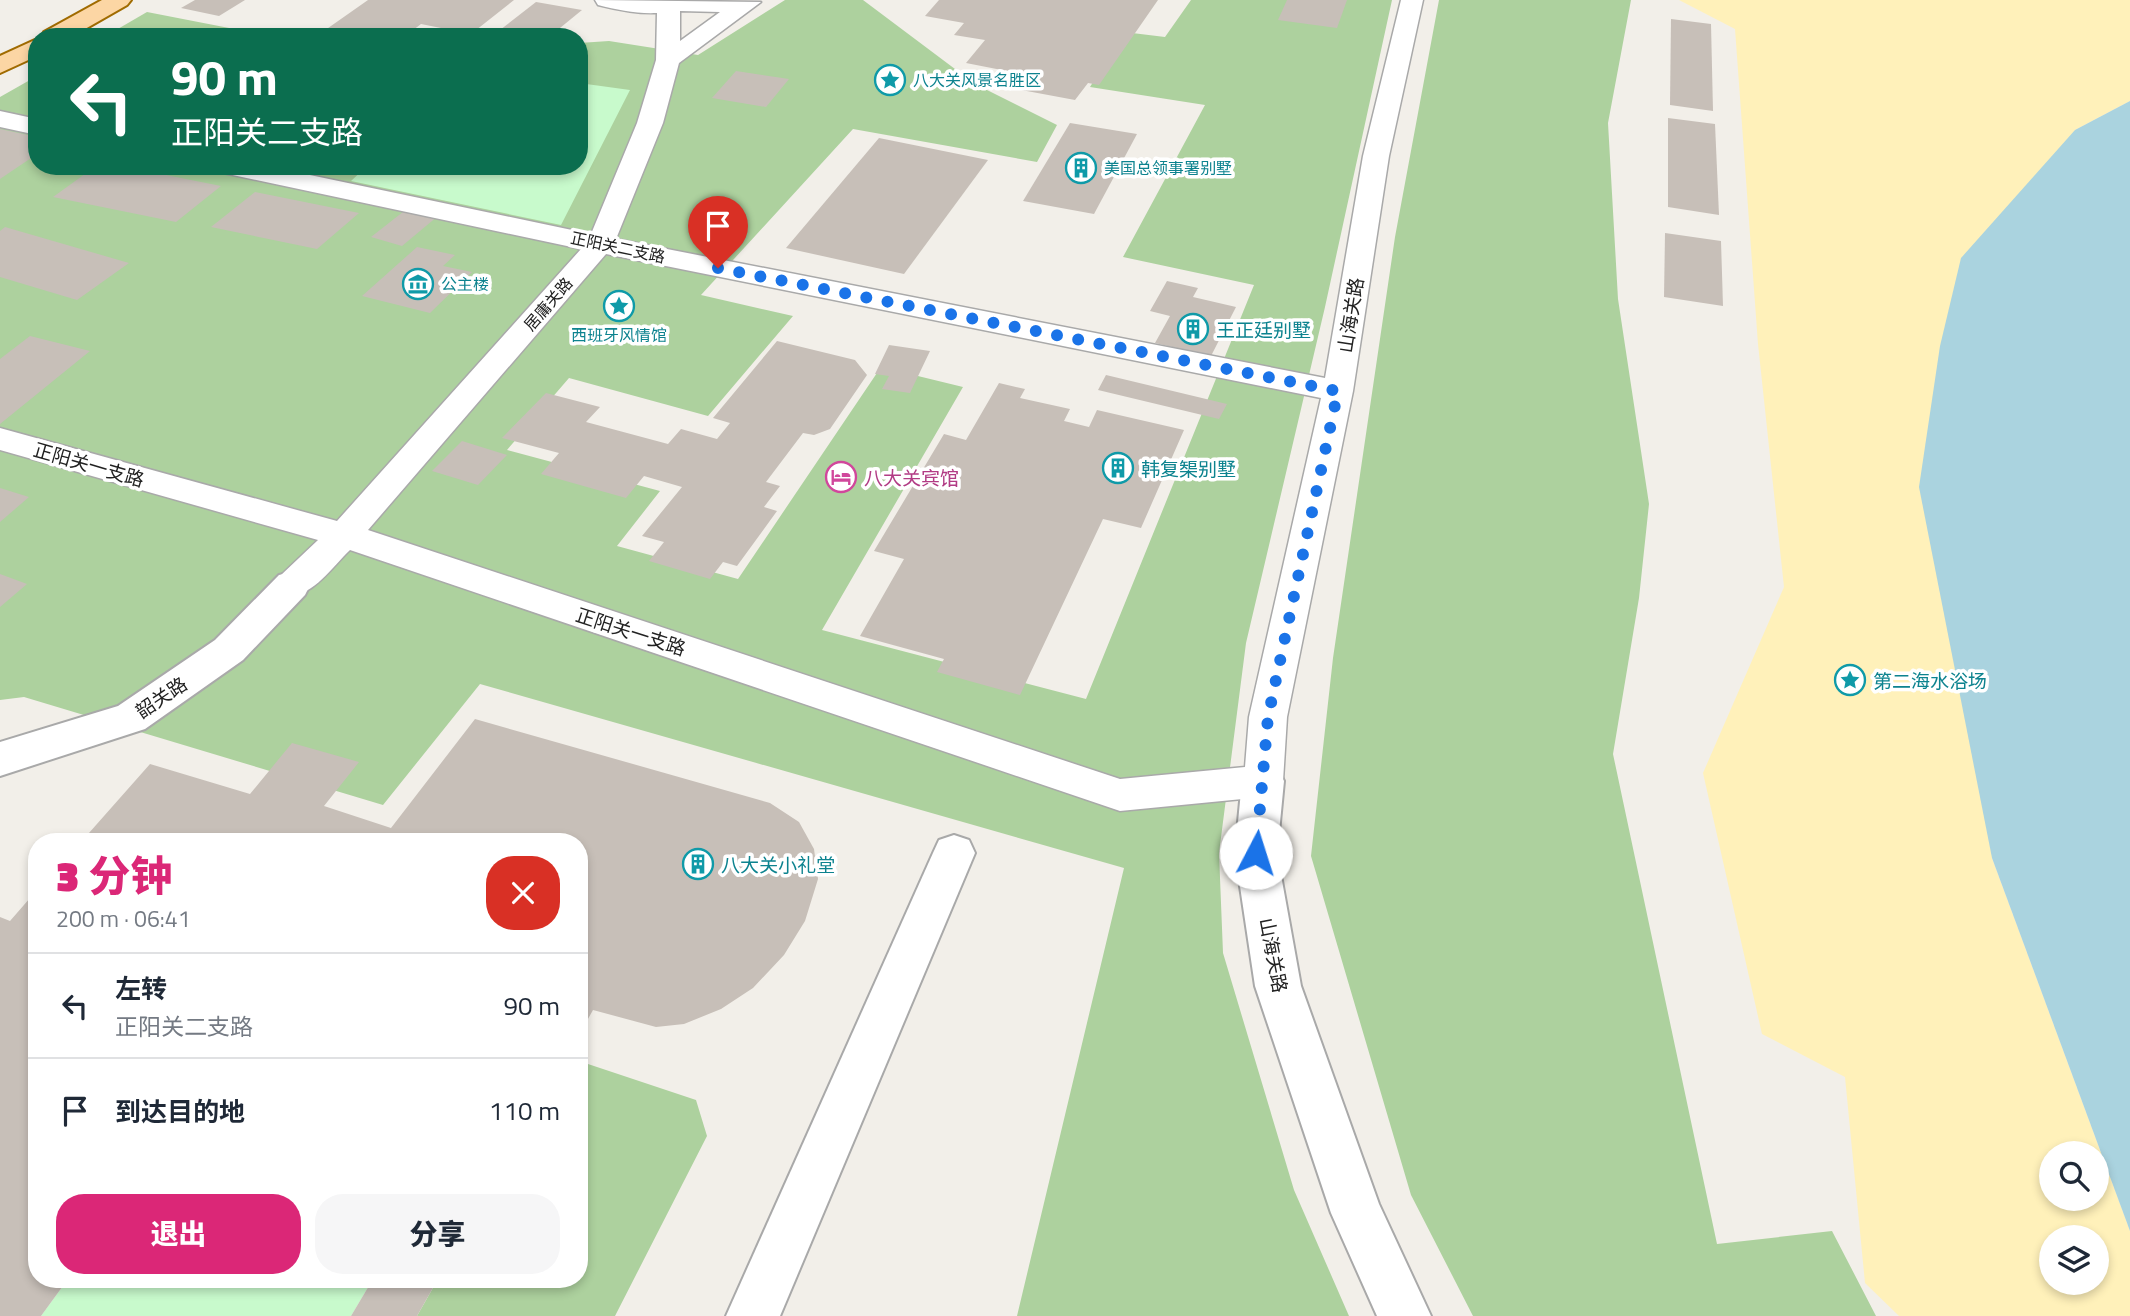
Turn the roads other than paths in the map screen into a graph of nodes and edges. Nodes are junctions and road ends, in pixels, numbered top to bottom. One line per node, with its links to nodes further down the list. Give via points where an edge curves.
1 (119, 0): 6 (main road)
2 (606, 0): 4 (street, via 643,7)
3 (1412, 0): 14 (street, 山海关路, via 1376,156)
4 (669, 3): 5 (street); 8 (street, 居庸关路)
5 (748, 3): 8 (street)
6 (69, 28)
7 (28, 51): 9 (main road)
8 (668, 60): 13 (street, 居庸关路, via 650,123)
9 (0, 66)
10 (0, 119): 11 (street)
11 (28, 125)
12 (272, 175): 13 (street, 正阳关二支路)
13 (601, 243): 14 (street, 正阳关二支路); 16 (street, 居庸关路)
14 (1338, 391): 19 (street, 山海关路, via 1268,717)
15 (0, 439): 16 (street, 正阳关一支路)
16 (344, 536): 17 (street, 居庸关路); 19 (street, 正阳关一支路, via 1120,795)
17 (292, 585): 18 (street, 韶关路, via 229,650 131,718)
18 (0, 759)
19 (1263, 780): 22 (street, 山海关路, via 1256,853 1278,986 1357,1213)
20 (954, 853): 21 (street)
21 (753, 1316)
22 (1404, 1316)

